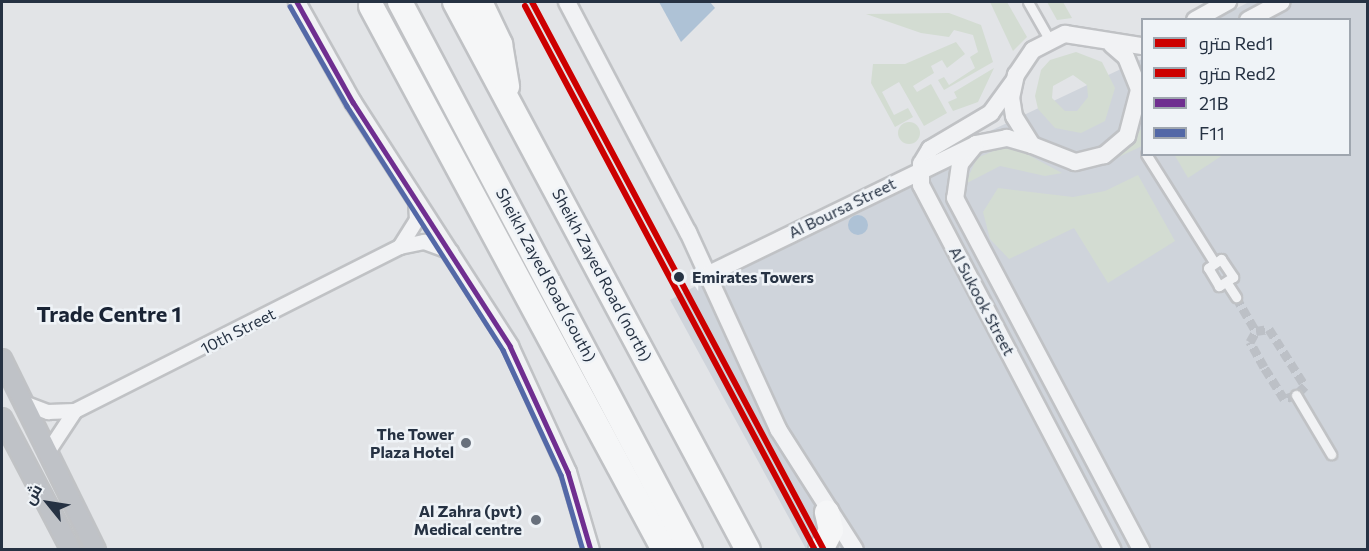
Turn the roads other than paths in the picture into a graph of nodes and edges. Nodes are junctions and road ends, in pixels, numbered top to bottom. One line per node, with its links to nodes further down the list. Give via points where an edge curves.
1 (297, 2): 23 (street, via 353,102)
2 (400, 2): 45 (highway, Sheikh Zayed Road (south))
3 (455, 2): 16 (highway, Sheikh Zayed Road (north))
4 (480, 2): 16 (highway, via 504,57)
5 (567, 2): 28 (street)
6 (1028, 2): 12 (street)
7 (1228, 2): 10 (street)
8 (1282, 2): 11 (street)
9 (371, 6): 44 (highway)
10 (1199, 18)
11 (1252, 18)
12 (1049, 39): 13 (street, via 1082,34); 15 (street, via 1026,57)
13 (1112, 45): 14 (street); 17 (street, via 1134,73)
14 (1141, 46)
15 (1014, 81): 19 (street, via 1014,116); 21 (street, via 991,113 935,145)
16 (507, 97): 46 (highway, Sheikh Zayed Road (north))
17 (1140, 105): 19 (street, via 1127,135 1090,160 1061,160)
18 (976, 144): 19 (street, via 1007,138); 21 (street, Al Boursa Street); 50 (street, Al Sukook Street, via 956,175 960,209)
19 (1032, 145)
20 (1147, 156): 27 (street)
21 (919, 170): 22 (street, Al Boursa Street); 24 (street, Al Sukook Street)
22 (883, 186): 24 (street); 28 (street, Al Boursa Street)
23 (415, 195): 25 (street, via 417,220); 26 (street)
24 (929, 203): 49 (street, Al Sukook Street)
25 (400, 247): 26 (street, 10th Street, via 424,242); 34 (street, 10th Street)
26 (453, 253): 43 (street, via 510,346 550,432)
27 (1214, 262): 29 (street, via 1221,259 1233,277); 29 (street, via 1208,268 1219,286)
28 (709, 274): 38 (street, via 764,401)
29 (1227, 283): 30 (street)
30 (1236, 297)
31 (2, 359): 33 (main road)
32 (1296, 395): 37 (street)
33 (24, 403): 34 (street, 10th Street, via 48,412); 36 (main road)
34 (75, 411): 36 (street, 10th Street)
35 (2, 418): 39 (main road)
36 (48, 452): 42 (main road)
37 (1331, 454)
38 (827, 512): 47 (highway, via 831,530); 48 (street)
39 (58, 526): 40 (street); 41 (main road)
40 (59, 549)
41 (71, 549)
42 (96, 549)
43 (591, 549)
44 (664, 549)
45 (690, 549)
46 (748, 549)
47 (826, 549)
48 (855, 549)
49 (1113, 549)
50 (1141, 549)

